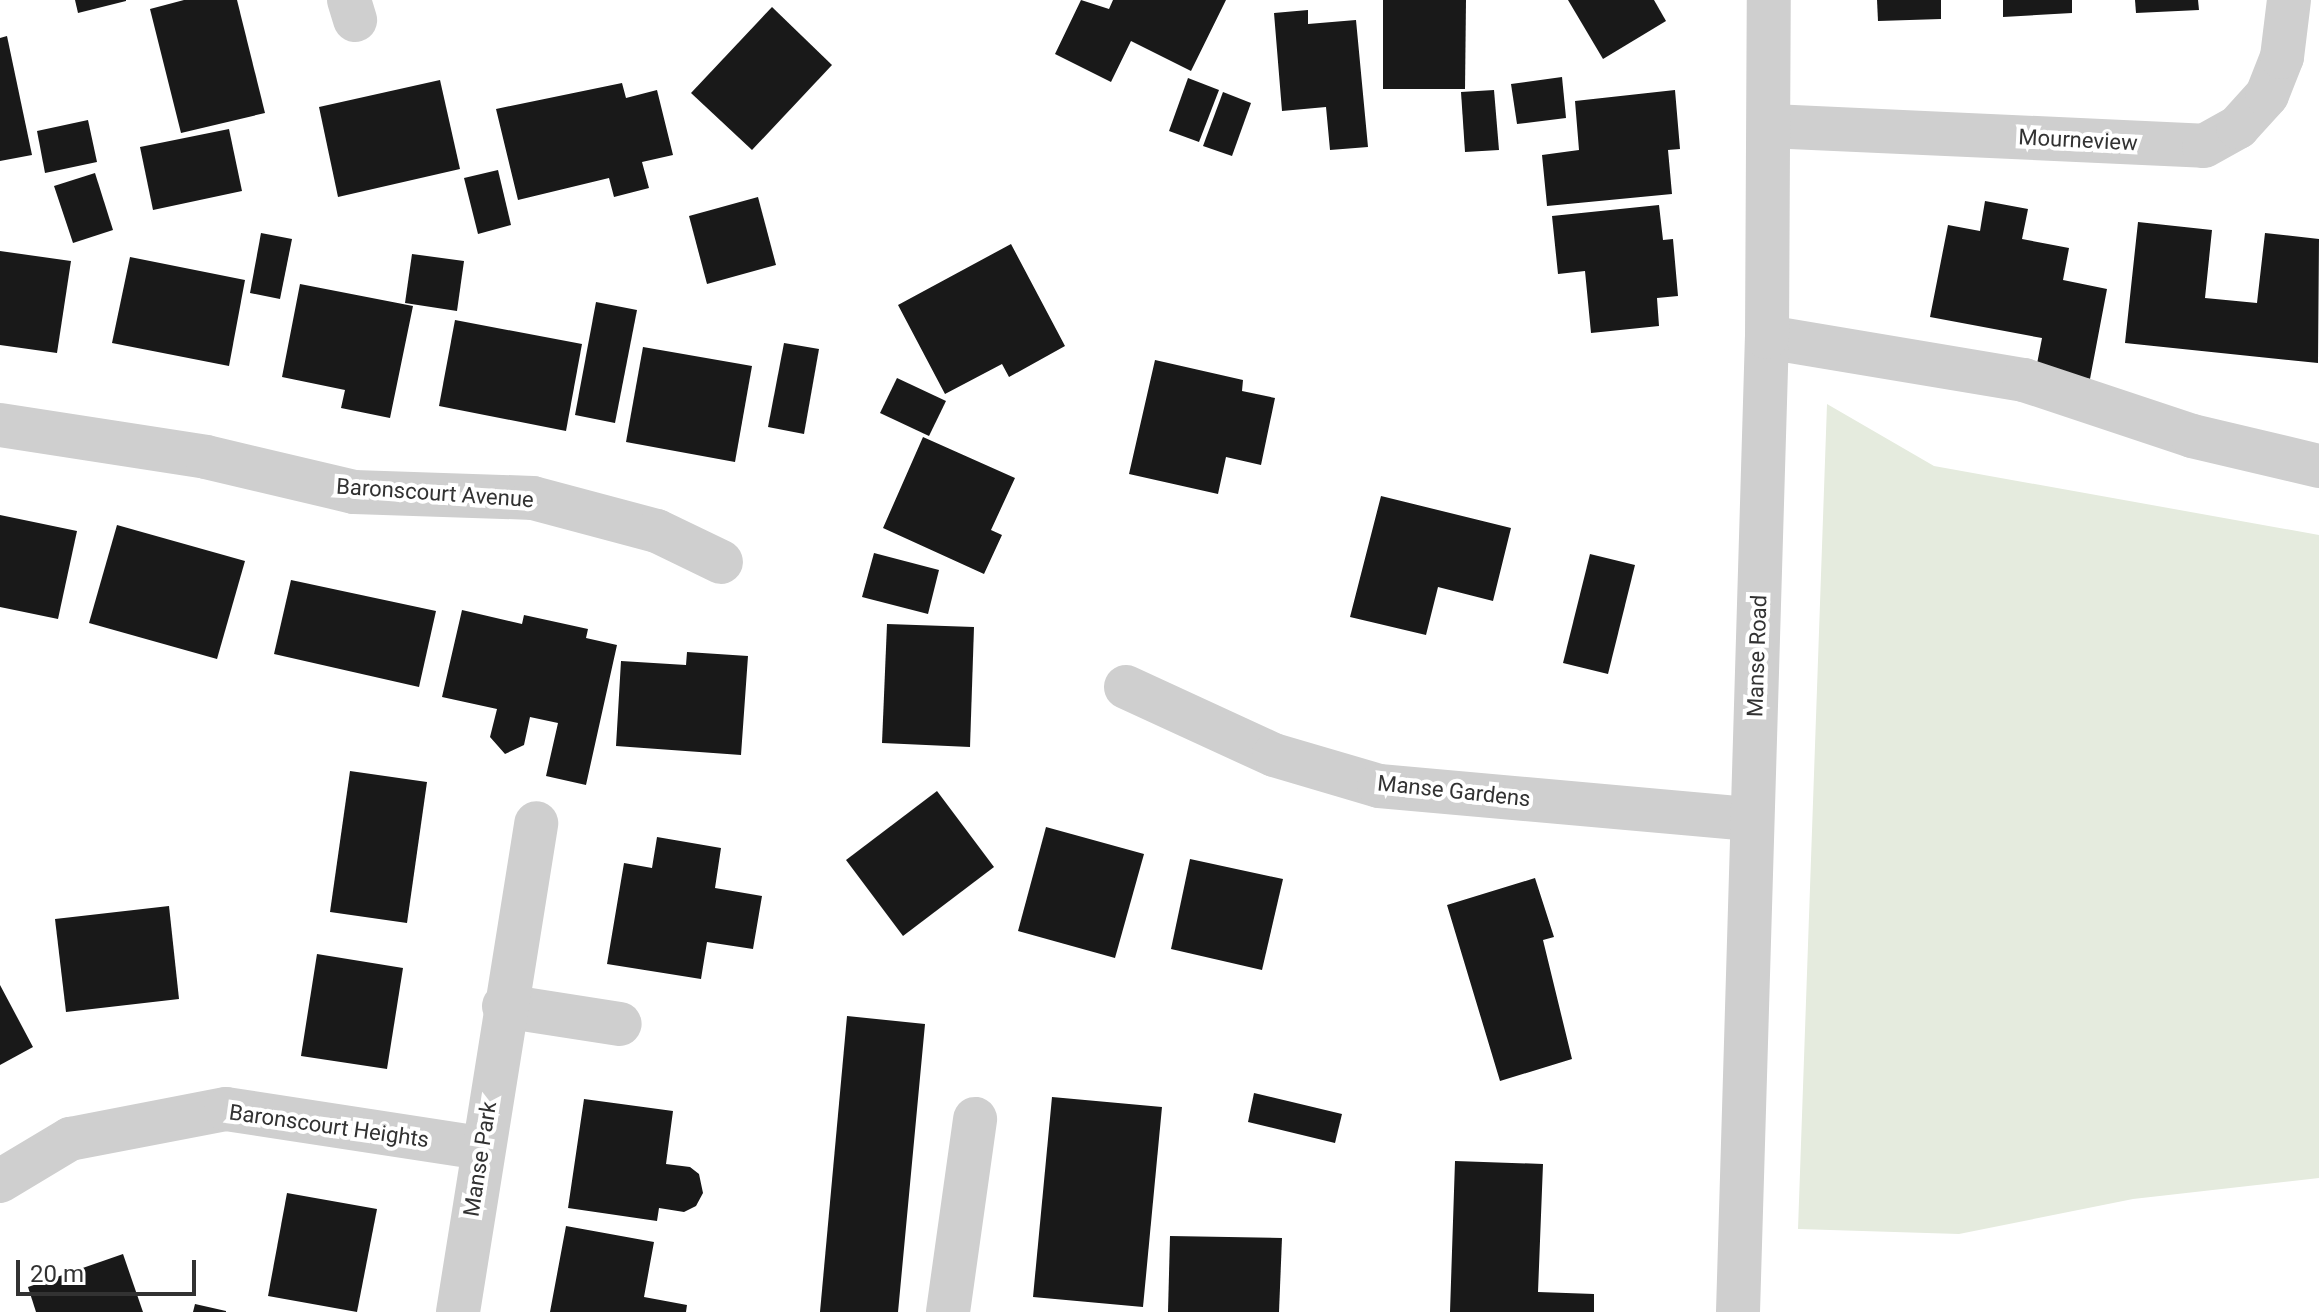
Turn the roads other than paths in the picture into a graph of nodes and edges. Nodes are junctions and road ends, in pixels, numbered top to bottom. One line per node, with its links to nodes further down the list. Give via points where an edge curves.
1 (1769, 0): 3 (street, Manse Road)
2 (2289, 0): 3 (street, Mourneview, via 2282,57 2267,95 2238,127 2204,146)
3 (1770, 126): 4 (street, Manse Road)
4 (1767, 337): 6 (street, via 2024,380 2192,436); 9 (street, Manse Road)
5 (0, 425): 7 (street, Baronscourt Avenue, via 206,457 354,492 533,498 657,531)
6 (2319, 466)
7 (721, 562)
8 (1126, 687): 9 (street, Manse Gardens, via 1274,755 1379,786)
9 (1751, 819): 18 (street, Manse Road)
10 (536, 823): 11 (street, Manse Park)
11 (504, 1006): 12 (street); 14 (street, Manse Park)
12 (620, 1024)
13 (975, 1119): 17 (street)
14 (480, 1148): 15 (street, Baronscourt Heights, via 226,1109 70,1139); 16 (street, Manse Park)
15 (0, 1181)
16 (458, 1312)
17 (948, 1312)
18 (1738, 1312)

